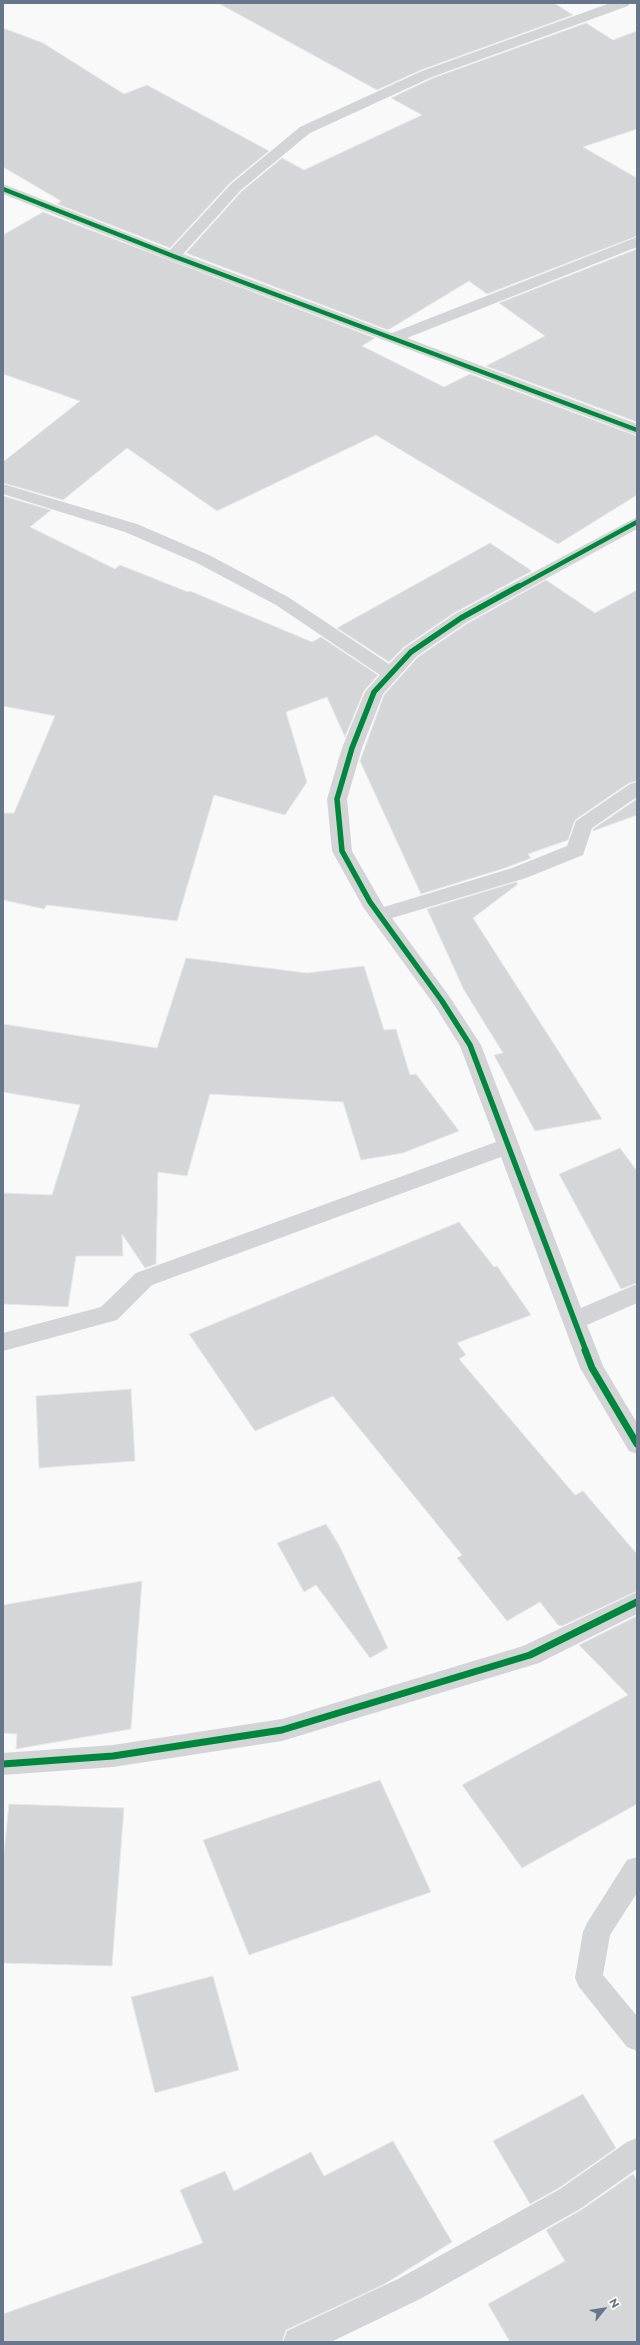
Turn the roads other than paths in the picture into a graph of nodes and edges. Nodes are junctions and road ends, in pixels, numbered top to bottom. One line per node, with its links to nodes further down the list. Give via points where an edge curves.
1 (622, 3): 4 (street, via 427,74 305,130 236,187)
2 (3, 189): 4 (street)
3 (637, 242): 5 (street)
4 (173, 256): 5 (street)
5 (393, 338): 6 (street)
6 (637, 430)
7 (3, 489): 9 (street, via 131,528 203,559 282,601)
8 (637, 522): 9 (street, via 461,618 411,652)
9 (391, 674): 11 (street, via 374,692 352,748 337,799 342,851)
10 (637, 788): 11 (street, via 583,825 576,850 519,873)
11 (379, 915): 12 (street, via 442,1001 470,1045)
12 (507, 1146): 14 (street); 15 (street, via 144,1279 109,1314)
13 (637, 1293): 14 (street)
14 (575, 1320): 16 (street, via 592,1368)
15 (3, 1342)
16 (637, 1444)
17 (637, 1602): 18 (street, via 530,1655 282,1730 113,1756)
18 (3, 1764)
19 (637, 1869): 20 (street, via 597,1932 589,1978)
20 (637, 2038)
21 (637, 2152): 22 (street, via 570,2200 409,2289)
22 (298, 2342)

